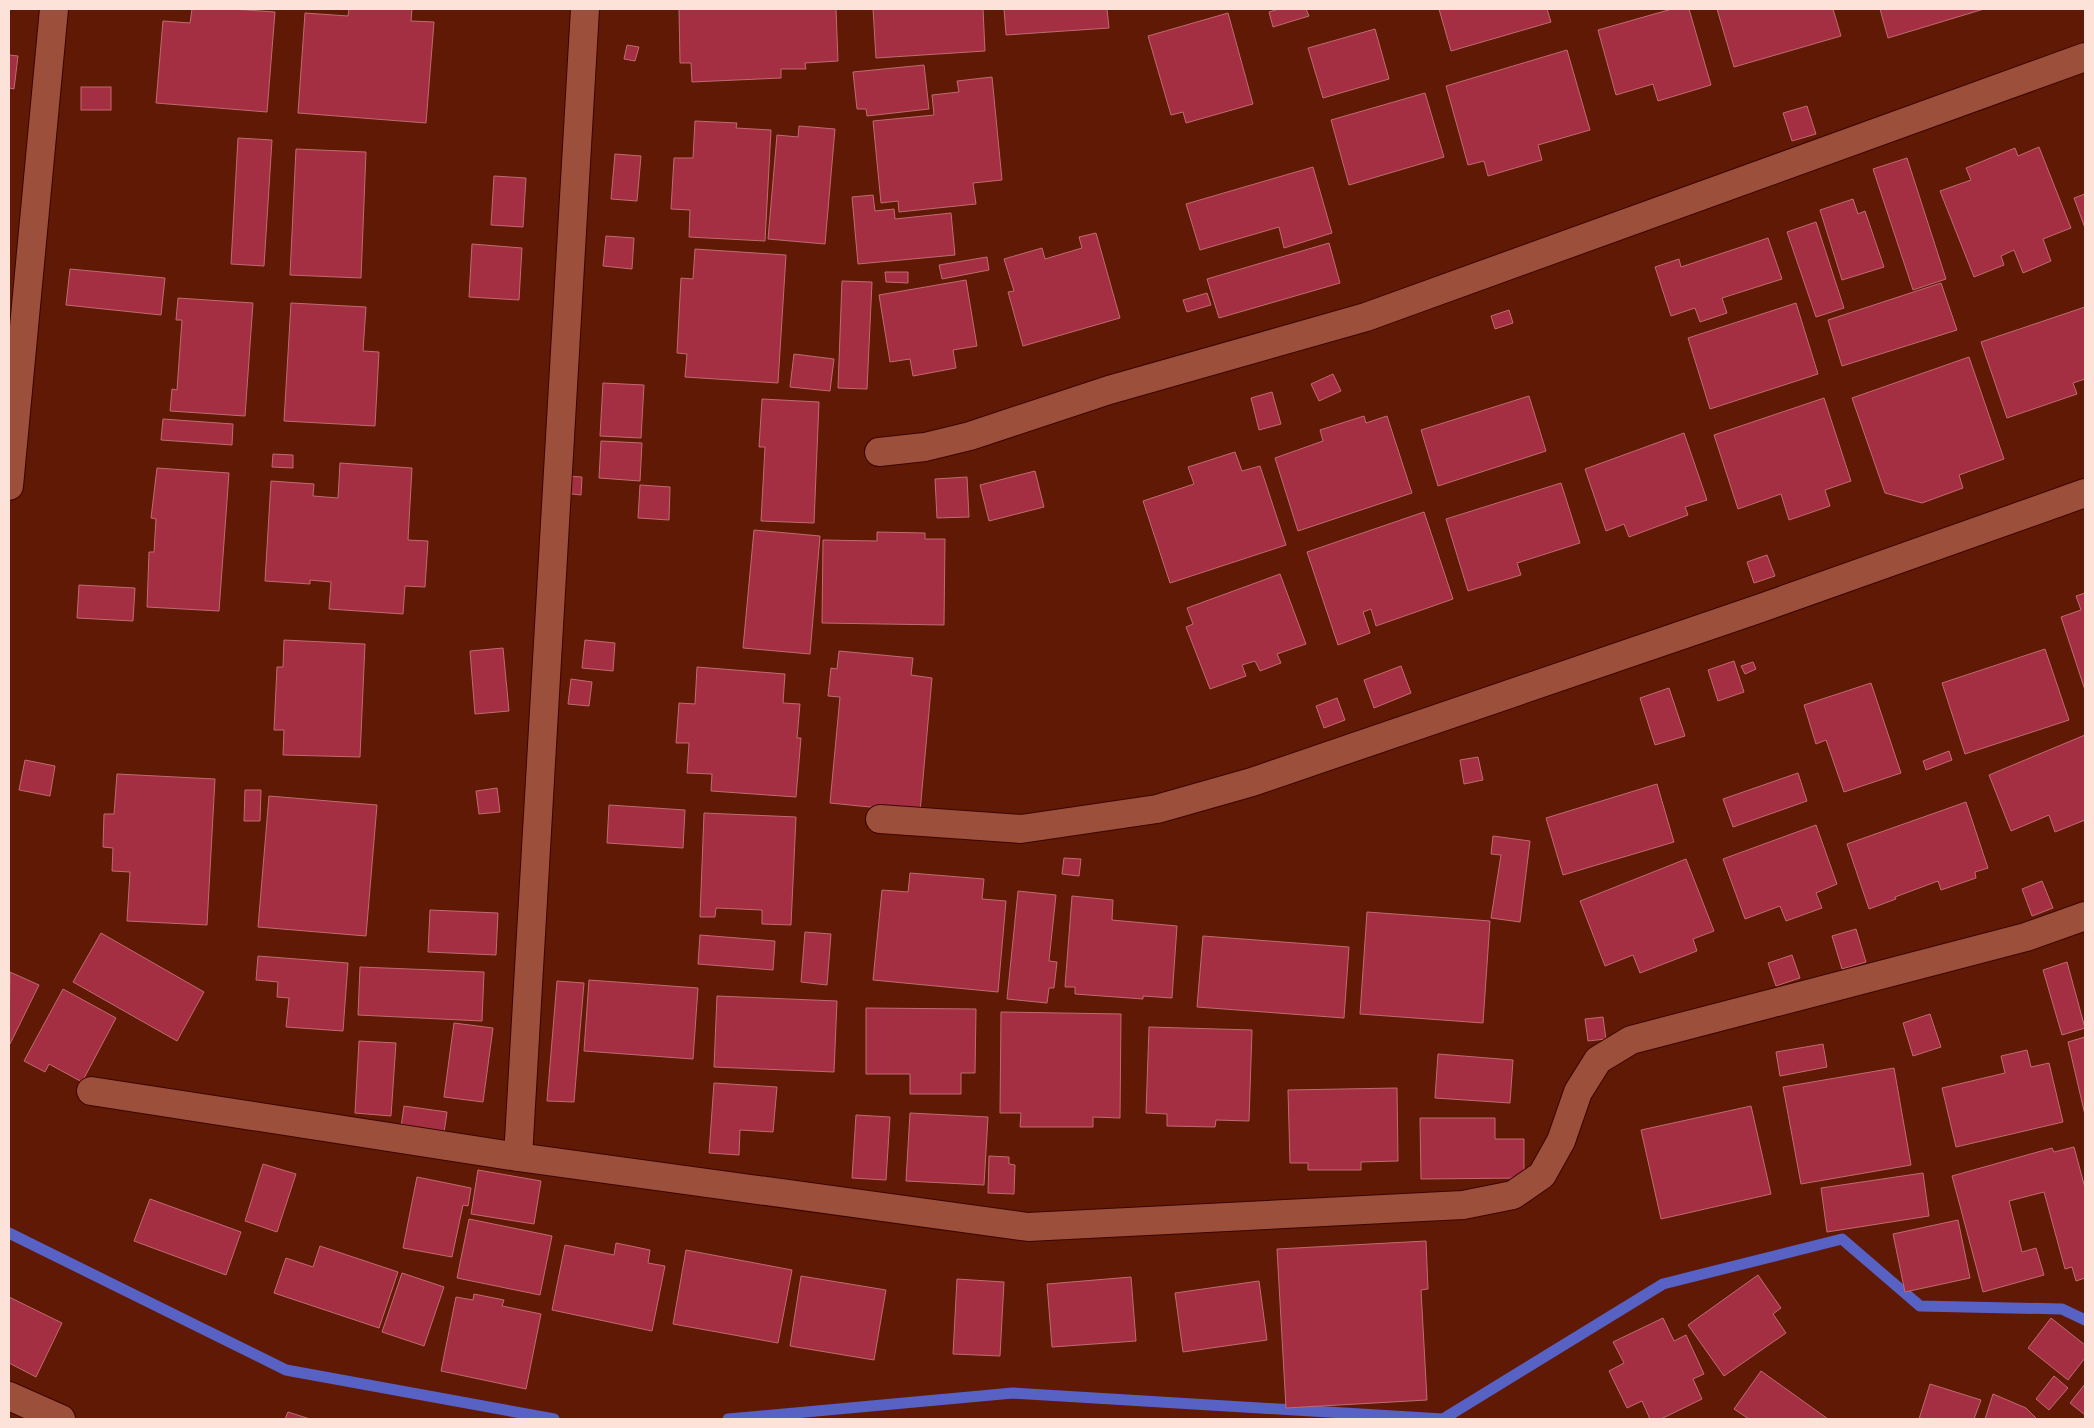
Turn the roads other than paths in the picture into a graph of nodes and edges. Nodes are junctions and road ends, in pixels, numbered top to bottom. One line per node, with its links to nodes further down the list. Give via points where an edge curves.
1 (54, 9): 5 (street)
2 (585, 9): 10 (street)
3 (2085, 58): 4 (street, via 1366,316 1109,390 970,436 925,447)
4 (879, 452)
5 (9, 486)
6 (2085, 493): 7 (street, via 1762,608 1290,769 1157,809 1021,829)
7 (880, 819)
8 (2085, 916): 10 (street, via 2026,936 1631,1040 1598,1060 1578,1092 1561,1141 1542,1175 1513,1195 1463,1205 1028,1227)
9 (91, 1091): 10 (street)
10 (518, 1157)
11 (9, 1396): 12 (street)
12 (61, 1419)

